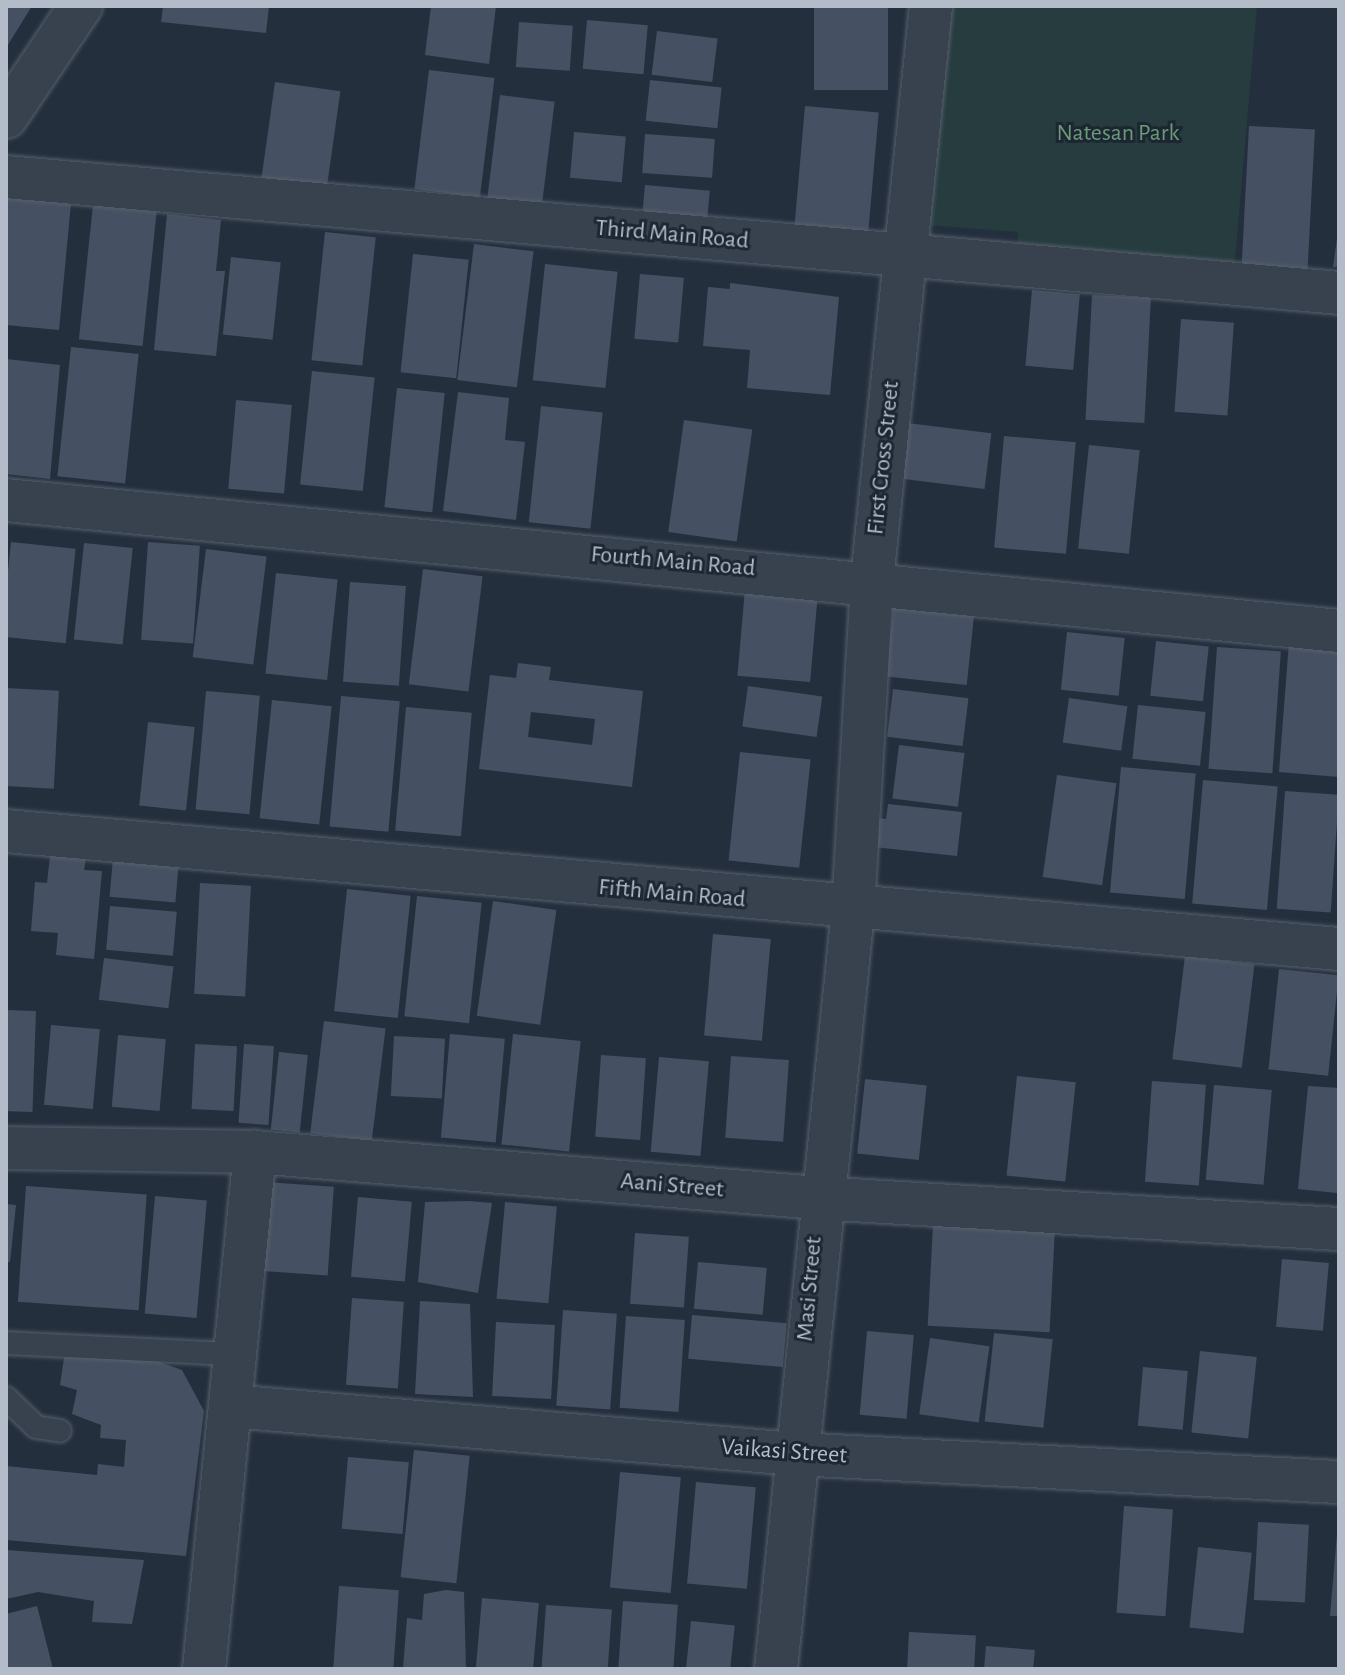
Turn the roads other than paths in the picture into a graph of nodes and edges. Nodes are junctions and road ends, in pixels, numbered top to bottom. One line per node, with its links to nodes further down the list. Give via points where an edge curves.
1 (81, 6): 3 (street)
2 (931, 6): 5 (street, First Cross Street)
3 (6, 117)
4 (6, 177): 5 (street, Third Main Road)
5 (905, 255): 6 (street, Third Main Road); 8 (street, First Cross Street)
6 (1339, 293)
7 (6, 500): 8 (street, Fourth Main Road)
8 (872, 580): 9 (street, Fourth Main Road); 11 (street, First Cross Street)
9 (1339, 631)
10 (6, 831): 11 (street, Fifth Main Road)
11 (853, 911): 12 (street, Fifth Main Road); 15 (street, Masi Street)
12 (1339, 949)
13 (6, 1148): 14 (street, Aani Street)
14 (255, 1152): 15 (street, Aani Street); 18 (street)
15 (818, 1198): 16 (street, Aani Street); 22 (street, Masi Street)
16 (1339, 1229)
17 (6, 1343): 18 (lane)
18 (235, 1354): 20 (street)
19 (6, 1398): 21 (lane, via 36,1427)
20 (230, 1406): 22 (street, Vaikasi Street); 24 (street)
21 (60, 1431)
22 (795, 1454): 23 (street, Vaikasi Street); 25 (street, Masi Street)
23 (1339, 1482)
24 (204, 1669)
25 (776, 1669)

